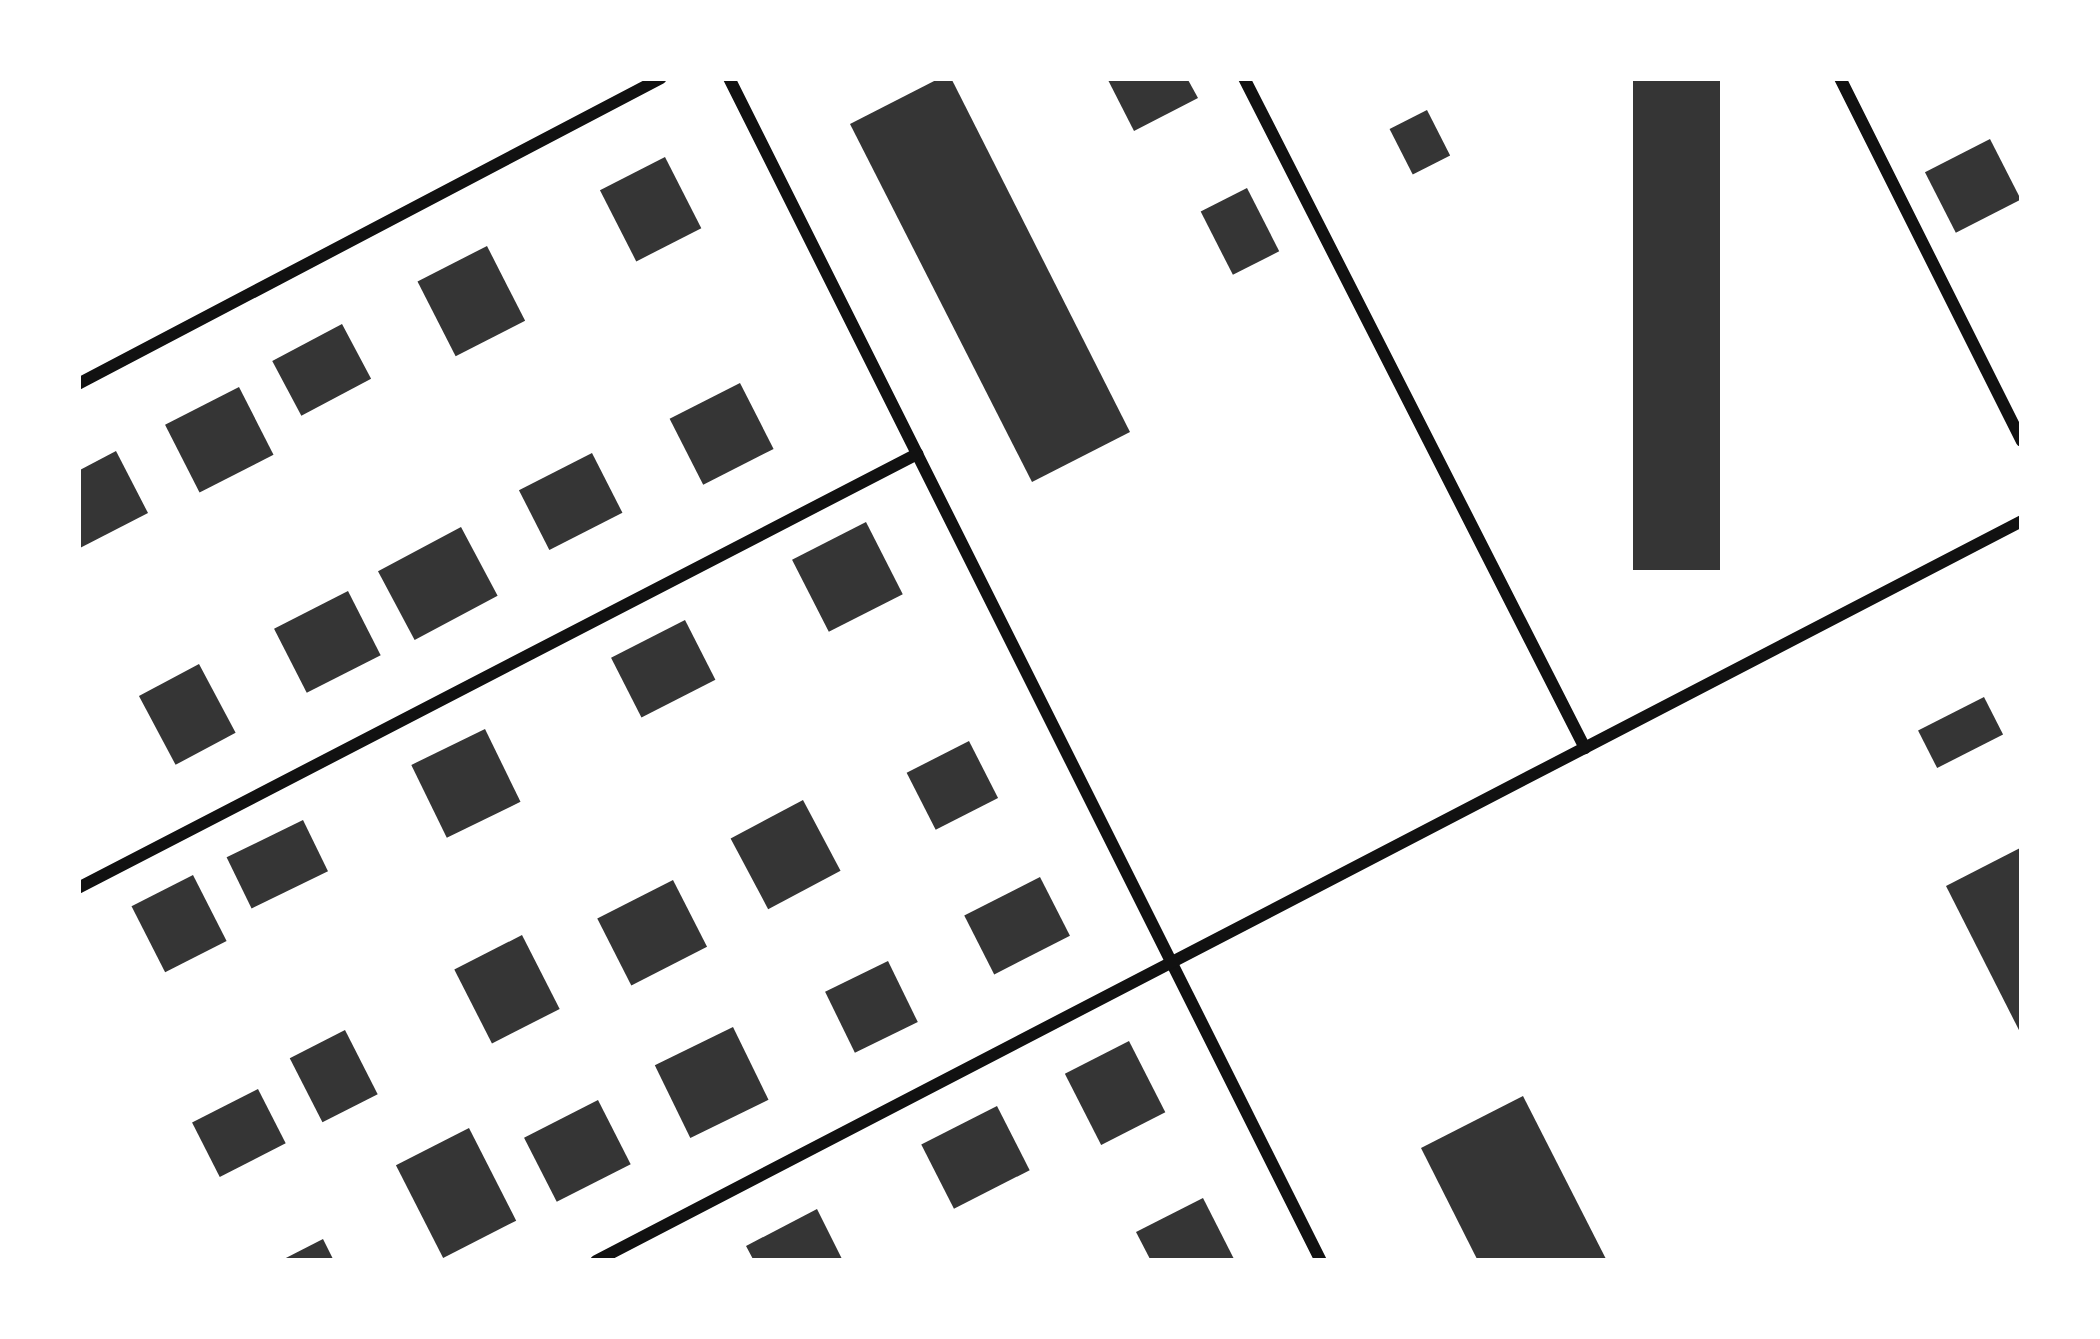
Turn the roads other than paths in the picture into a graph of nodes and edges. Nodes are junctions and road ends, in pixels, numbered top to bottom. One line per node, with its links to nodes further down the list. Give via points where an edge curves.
1 (662, 78): 5 (street)
2 (729, 78): 7 (street)
3 (1244, 78): 9 (street)
4 (1840, 78): 6 (street)
5 (78, 384)
6 (2022, 441)
7 (917, 454): 10 (street); 11 (street)
8 (2022, 520): 9 (street)
9 (1585, 748): 11 (street)
10 (78, 888)
11 (1172, 963): 12 (street); 13 (street)
12 (596, 1261)
13 (1321, 1261)

